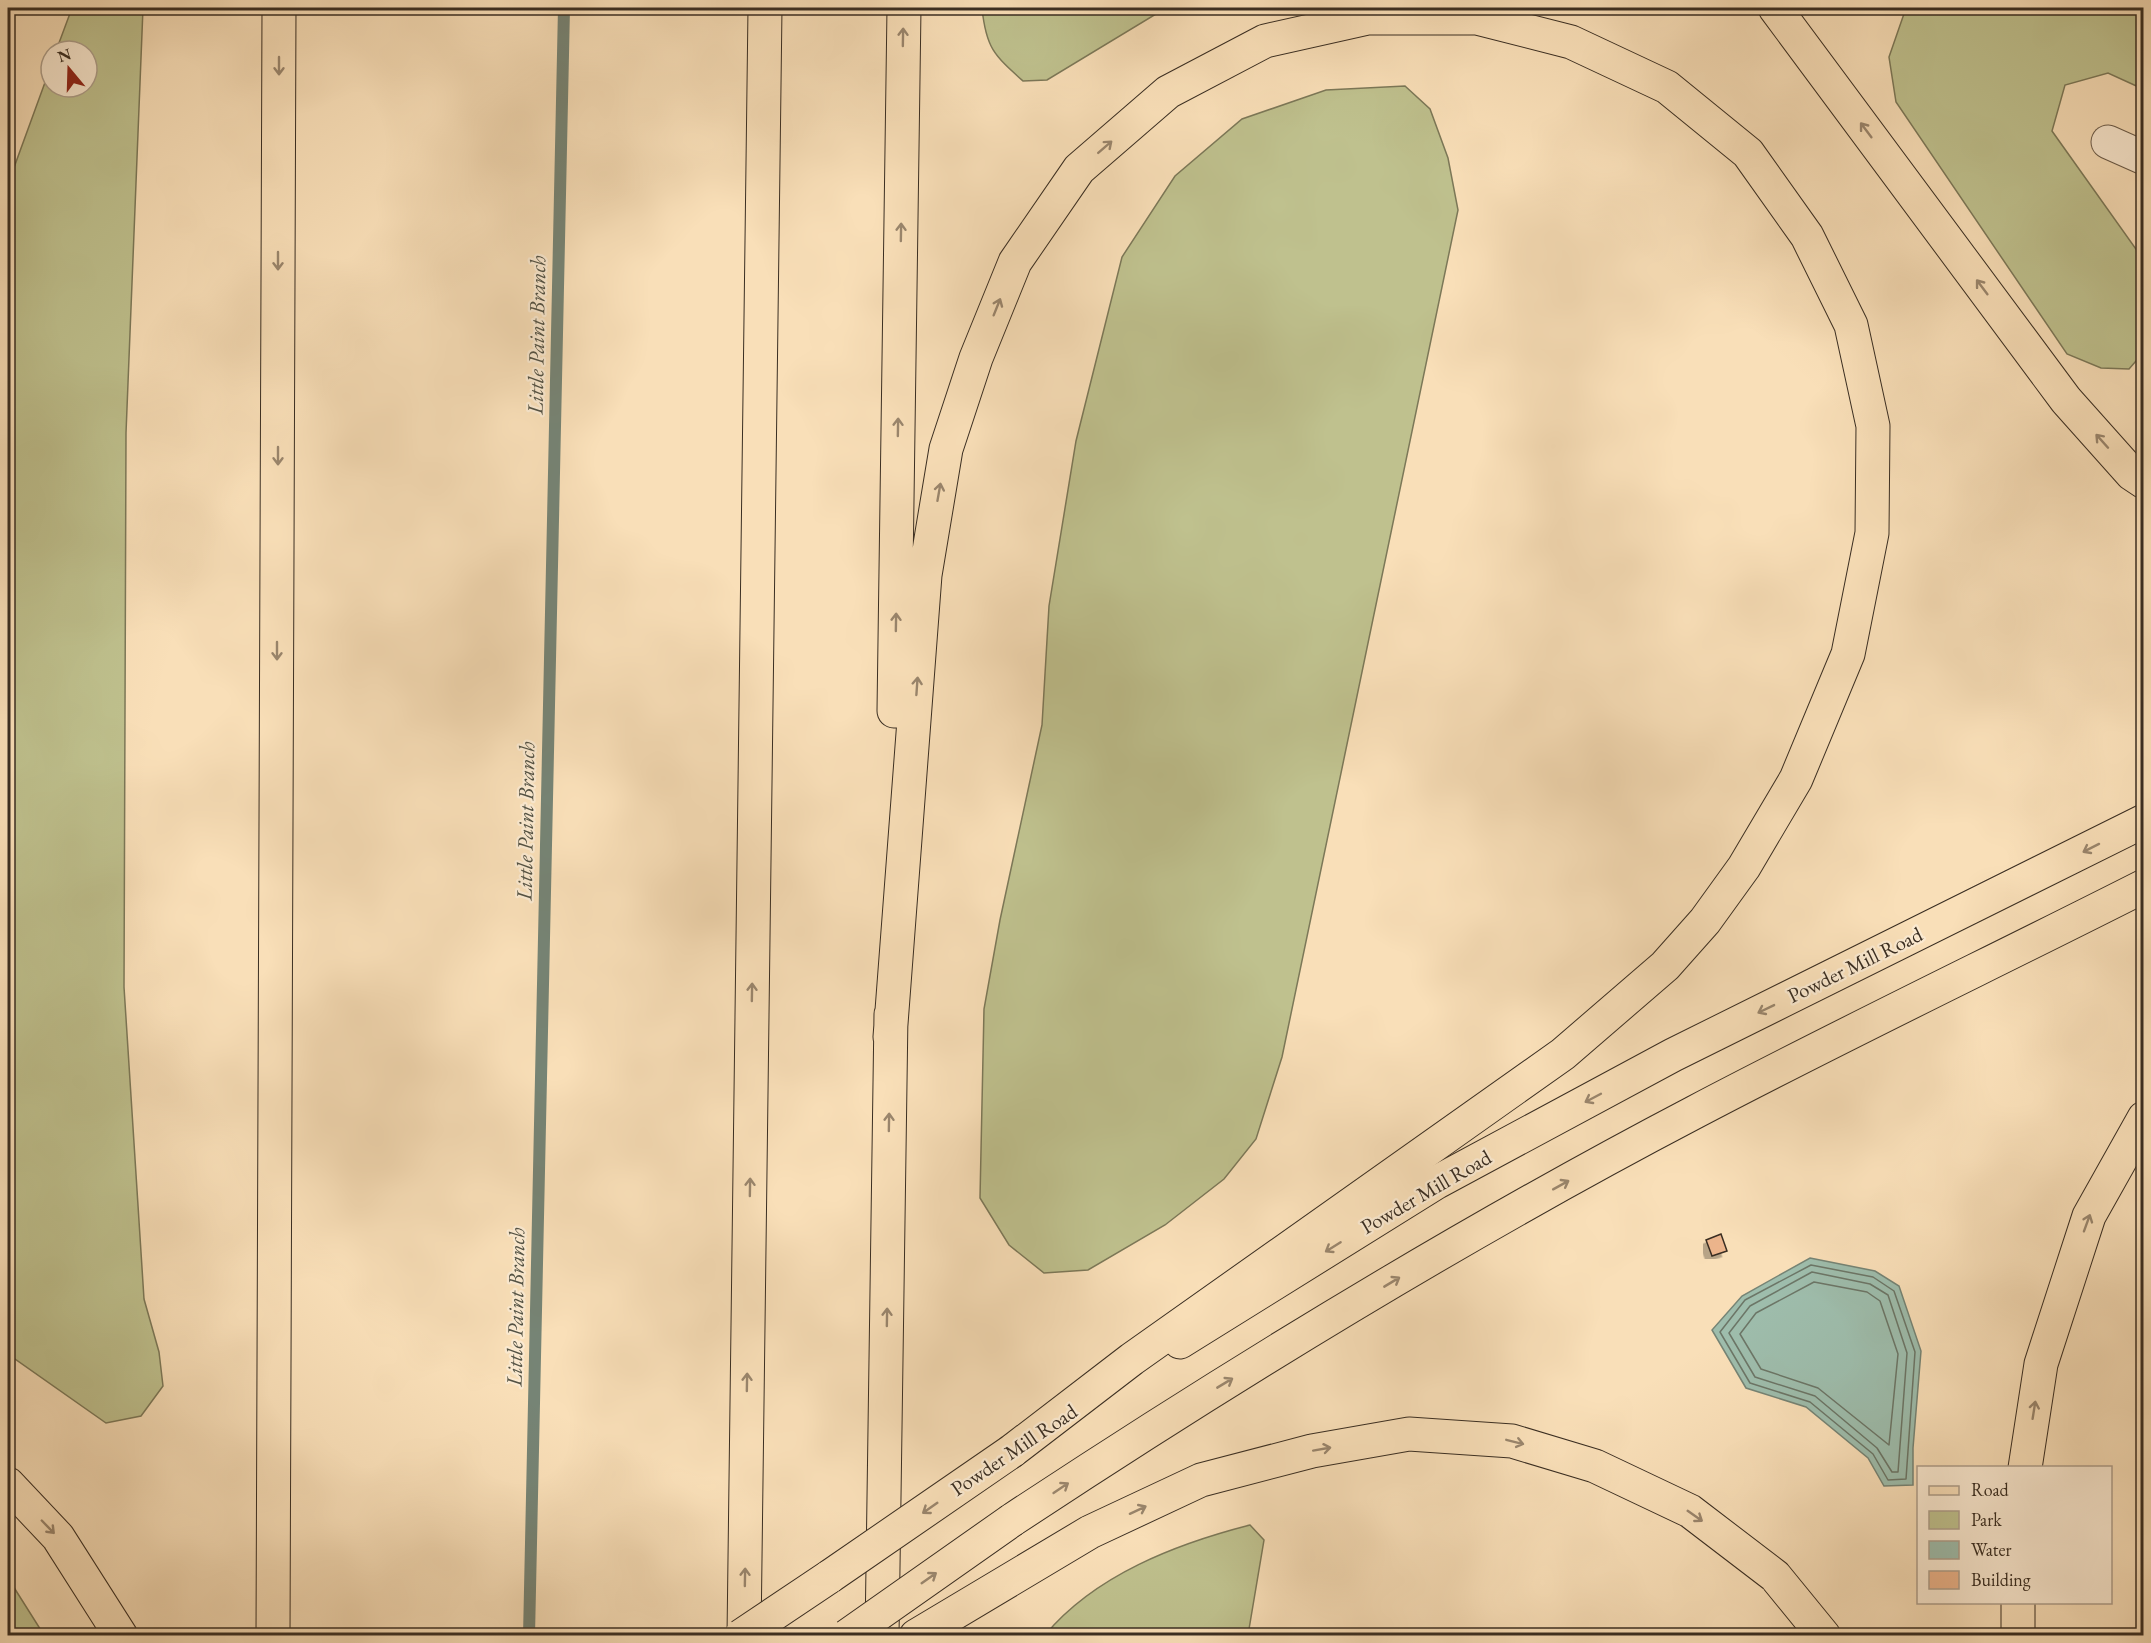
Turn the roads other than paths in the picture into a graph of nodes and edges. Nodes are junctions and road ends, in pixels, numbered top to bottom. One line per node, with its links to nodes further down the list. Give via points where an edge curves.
1 (279, 8): 19 (main road, one-way to 19)
2 (765, 8): 20 (main road, one-way to 2)
3 (904, 8): 10 (main road, one-way to 3)
4 (1775, 8): 7 (main road, one-way to 4, via 2132,474 2066,400)
5 (2108, 142): 6 (street)
6 (2144, 158)
7 (2144, 482)
8 (2144, 821): 13 (main road, Powder Mill Road, one-way to 13, via 1672,1055 1437,1182)
9 (2144, 885): 22 (main road, one-way to 9, bridge, via 1166,1419 1467,1237 1694,1112)
10 (890, 1037): 12 (main road, one-way to 10); 13 (main road, one-way to 13, via 925,575 946,449 976,358 1015,262 1079,170 1168,92 1265,40 1368,18 1477,18 1571,42 1667,87 1748,153 1807,236 1851,325 1873,426 1872,533 1848,654 1796,779 1744,867 1705,921 1665,966 1580,1040 1132,1359)
11 (2144, 1118): 14 (main road, one-way to 11, via 2041,1364 2089,1216)
12 (886, 1375): 23 (main road); 24 (main road)
13 (1012, 1451): 16 (main road, Powder Mill Road, one-way to 16, bridge)
14 (2025, 1466)
15 (8, 1484): 18 (main road, one-way to 18, via 58,1537)
16 (830, 1576): 20 (main road, bridge); 21 (main road, Powder Mill Road, bridge)
17 (2018, 1604): 27 (main road)
18 (121, 1635)
19 (273, 1635)
20 (742, 1635)
21 (751, 1635)
22 (847, 1635)
23 (882, 1635)
24 (897, 1635)
25 (916, 1635): 26 (main road, one-way to 26, via 1090,1532 1201,1480 1312,1451 1409,1434 1502,1440 1595,1466 1690,1511 1775,1576)
26 (1824, 1635)
27 (2018, 1635)

